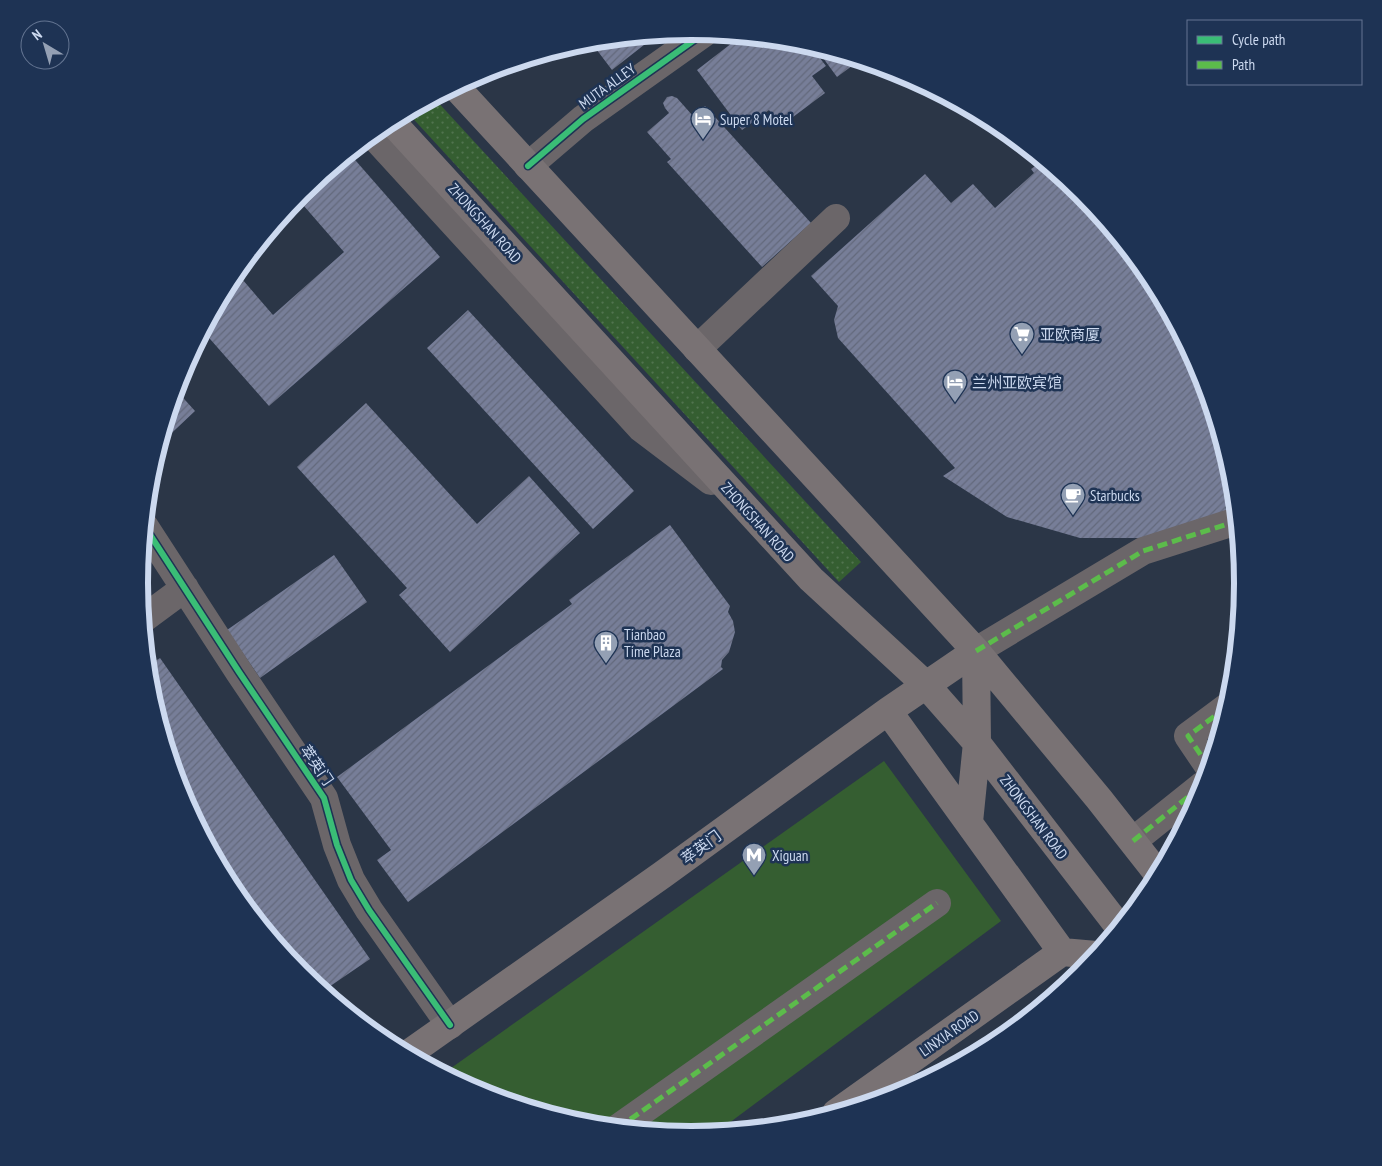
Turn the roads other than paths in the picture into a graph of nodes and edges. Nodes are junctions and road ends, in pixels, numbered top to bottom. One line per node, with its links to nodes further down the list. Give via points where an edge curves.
1 (693, 40): 5 (street, MUTA ALLEY, via 583,119)
2 (460, 92): 5 (main road)
3 (397, 127): 8 (main road, ZHONGSHAN ROAD)
4 (377, 140): 8 (street, via 641,428)
5 (528, 166): 7 (main road)
6 (836, 218): 7 (street)
7 (698, 349): 13 (main road)
8 (743, 505): 14 (main road, ZHONGSHAN ROAD, via 811,579)
9 (1230, 523): 13 (street, via 1143,551)
10 (150, 535): 11 (street, 萃英门)
11 (184, 588): 12 (street); 27 (street, 萃英门, via 324,798 350,880)
12 (149, 615)
13 (976, 651): 14 (main road, 萃英门); 17 (main road); 21 (main road)
14 (926, 685): 15 (main road, 萃英门); 17 (main road, ZHONGSHAN ROAD)
15 (888, 711): 20 (main road); 27 (main road, 萃英门)
16 (1218, 714): 18 (street, via 1188,736)
17 (978, 743): 20 (main road); 24 (main road, ZHONGSHAN ROAD)
18 (1204, 760)
19 (1191, 796): 21 (street)
20 (969, 822): 25 (main road)
21 (1134, 841): 22 (main road)
22 (1153, 867)
23 (937, 903): 30 (street)
24 (1115, 922)
25 (1062, 952): 26 (main road); 29 (main road, LINXIA ROAD)
26 (1087, 954)
27 (450, 1025): 28 (main road, 萃英门)
28 (414, 1050)
29 (853, 1101)
30 (627, 1122)

